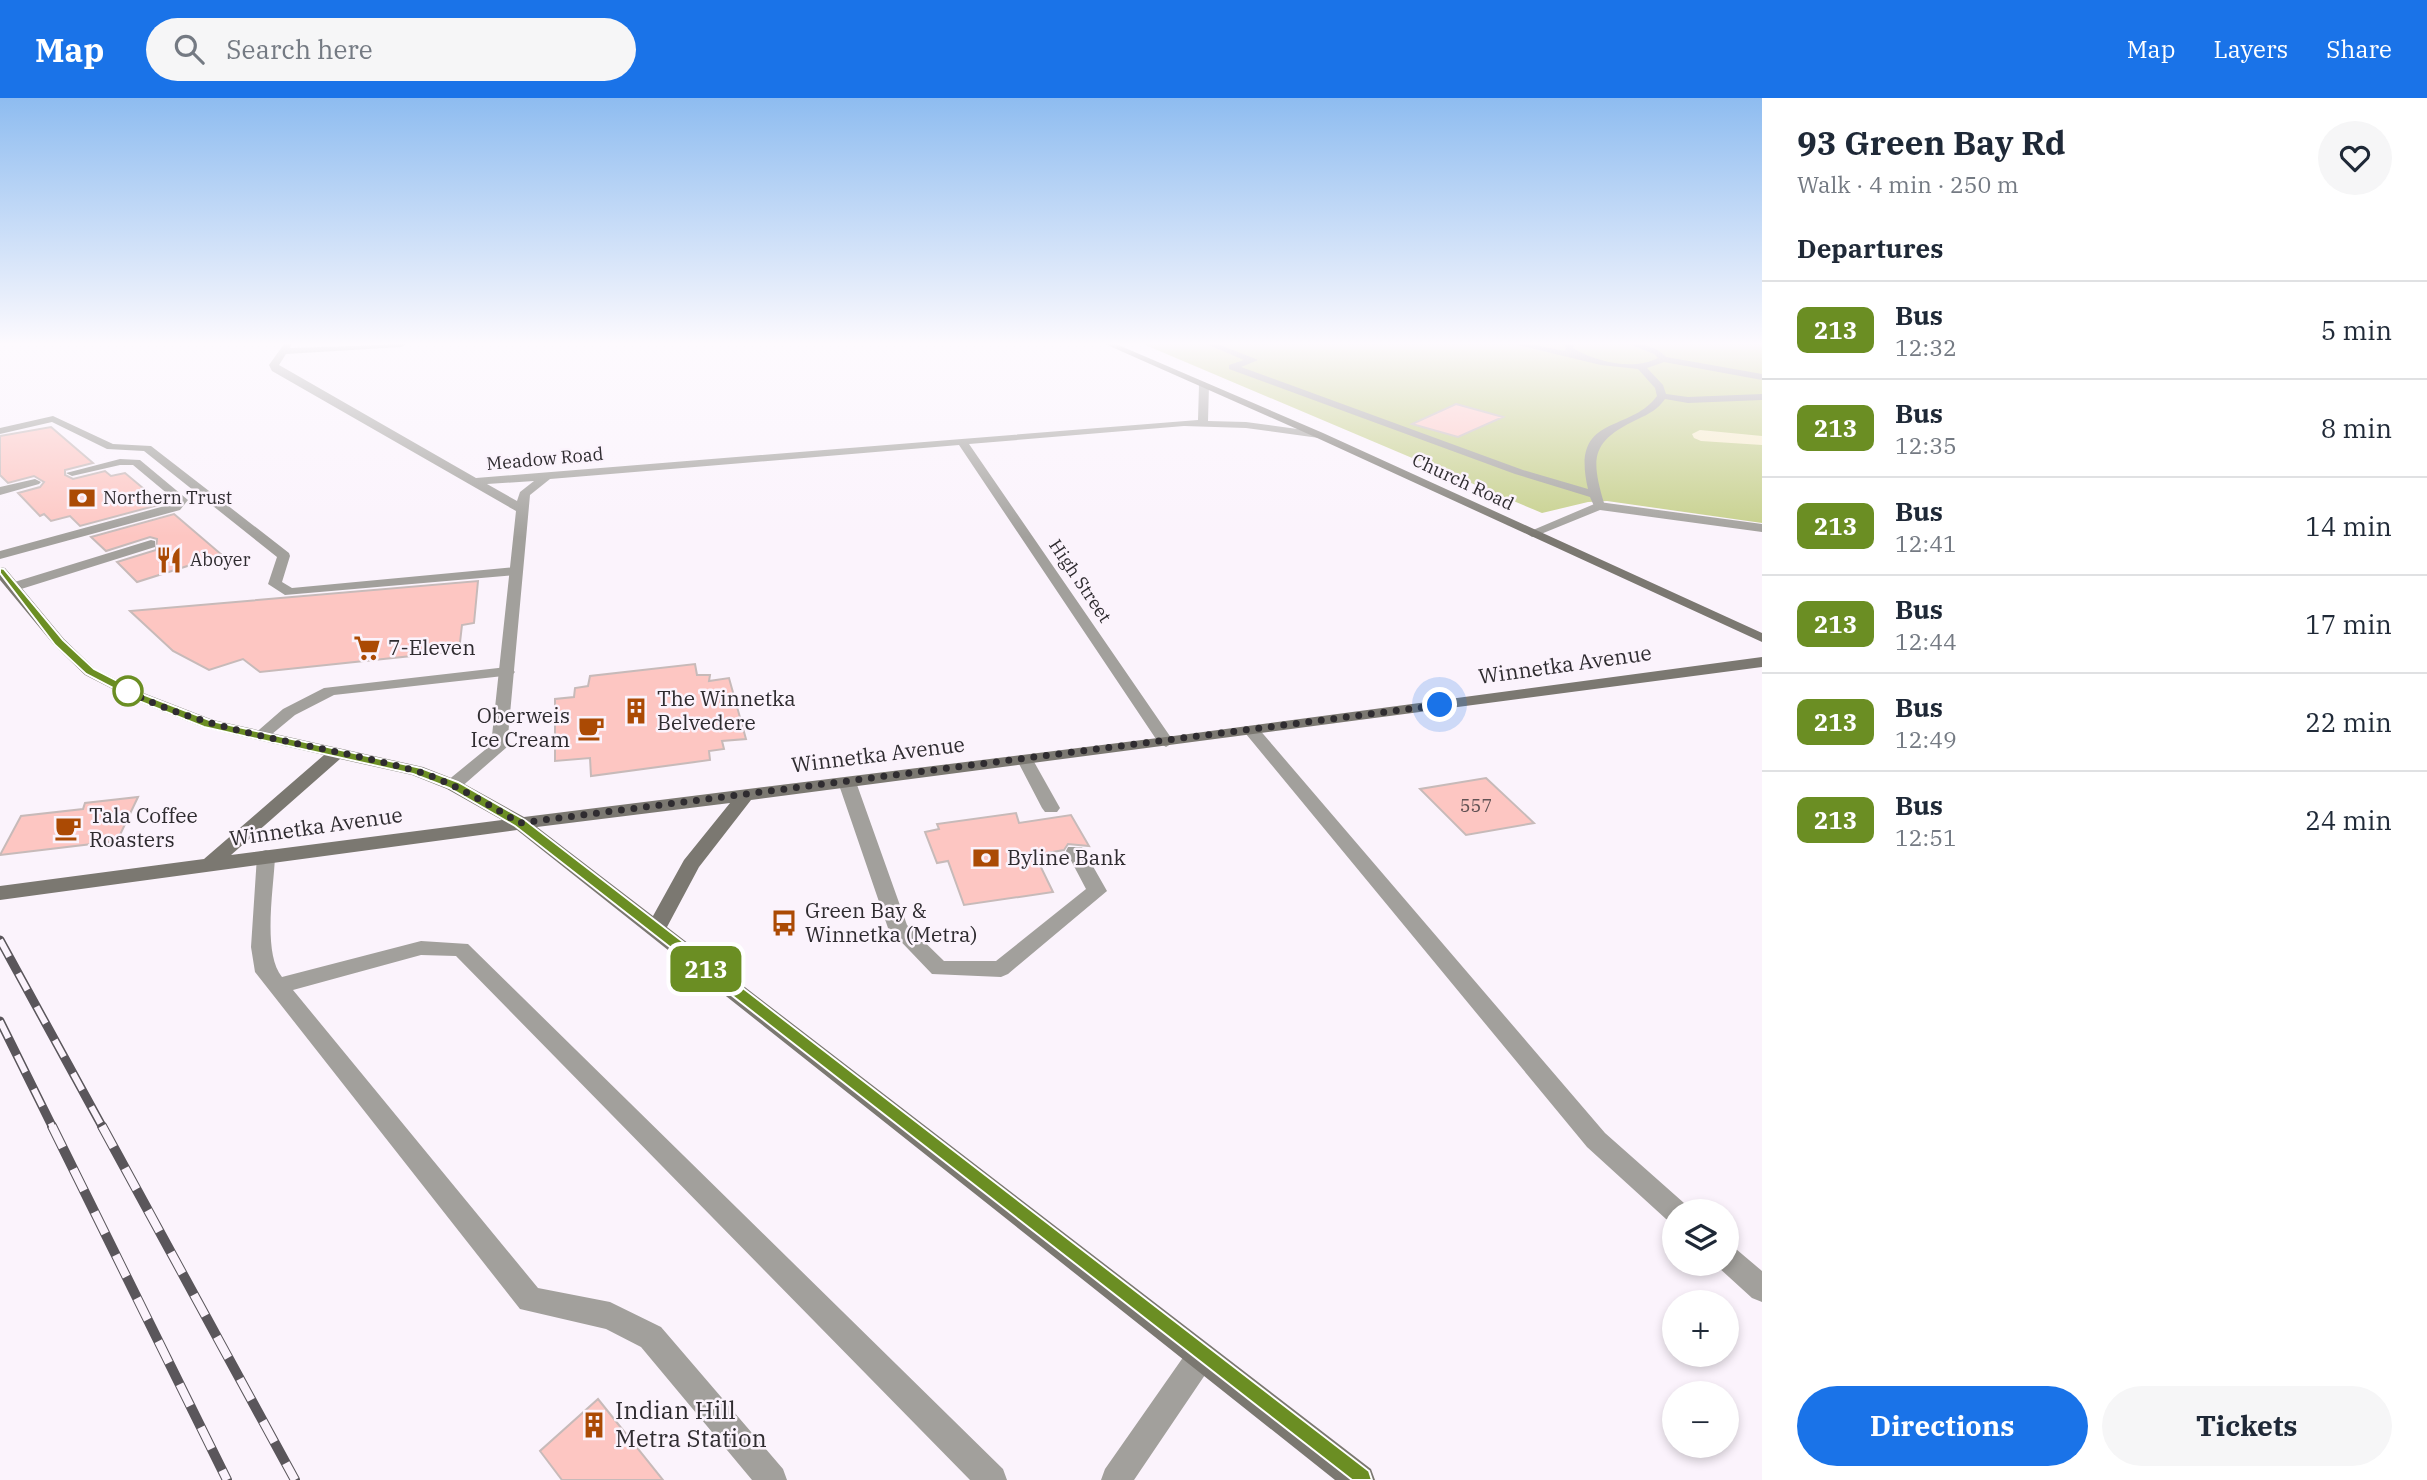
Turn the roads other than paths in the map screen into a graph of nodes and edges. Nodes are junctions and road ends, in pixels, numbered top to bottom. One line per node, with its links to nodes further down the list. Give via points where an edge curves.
1 (345, 408): 13 (street)
2 (1203, 408): 6 (street)
3 (1258, 408): 8 (street, Church Road)
4 (1346, 408): 15 (street)
5 (1650, 408): 15 (street, via 1611,428 1592,444 1589,470)
6 (1203, 422): 8 (street, Meadow Road); 9 (street, Meadow Road)
7 (0, 431): 22 (street, via 53,419 111,447 147,448 284,556 275,584 290,592)
8 (1319, 435): 18 (street, Church Road)
9 (962, 442): 11 (street, Meadow Road); 29 (street, High Street)
10 (72, 473): 20 (street, via 136,462 182,500 176,507)
11 (547, 476): 13 (street, Meadow Road); 16 (street, via 524,494)
12 (35, 482): 14 (street)
13 (475, 482): 16 (street)
14 (0, 491)
15 (1597, 501): 17 (street); 18 (street)
16 (522, 509): 22 (street)
17 (1762, 528)
18 (1532, 533): 24 (street, Church Road)
19 (151, 544): 23 (street)
20 (0, 555)
21 (0, 571): 23 (street)
22 (516, 571): 26 (street)
23 (13, 587): 28 (street, via 90,672 140,698 208,724)
24 (1762, 638)
25 (1762, 662): 27 (street, Winnetka Avenue)
26 (507, 672): 28 (street, via 330,691 289,712); 33 (street, via 499,747)
27 (1252, 731): 29 (street, Winnetka Avenue); 43 (street, via 1596,1140)
28 (260, 736): 30 (street)
29 (1166, 742): 31 (street, Winnetka Avenue)
30 (336, 753): 33 (street, via 417,771); 39 (street)
31 (1025, 760): 32 (street, Winnetka Avenue); 35 (street)
32 (847, 782): 34 (street, Winnetka Avenue); 37 (street, via 898,928 939,969 1001,969 1097,891)
33 (453, 785): 36 (street)
34 (746, 795): 36 (street, Winnetka Avenue); 41 (street, via 691,864)
35 (1051, 808)
36 (520, 823): 38 (street, Winnetka Avenue); 41 (street)
37 (1075, 851)
38 (266, 856): 39 (street, Winnetka Avenue); 42 (street, via 261,947 266,972)
39 (210, 864): 40 (street, Winnetka Avenue)
40 (0, 893)
41 (656, 930): 46 (street)
42 (278, 986): 47 (street, via 530,1300 610,1316 652,1337); 48 (street, via 421,948 461,949)
43 (1662, 1199)
44 (1739, 1269): 45 (street)
45 (1762, 1289)
46 (1201, 1356): 49 (street); 50 (street)
47 (772, 1480)
48 (992, 1480)
49 (1116, 1480)
50 (1360, 1480)

